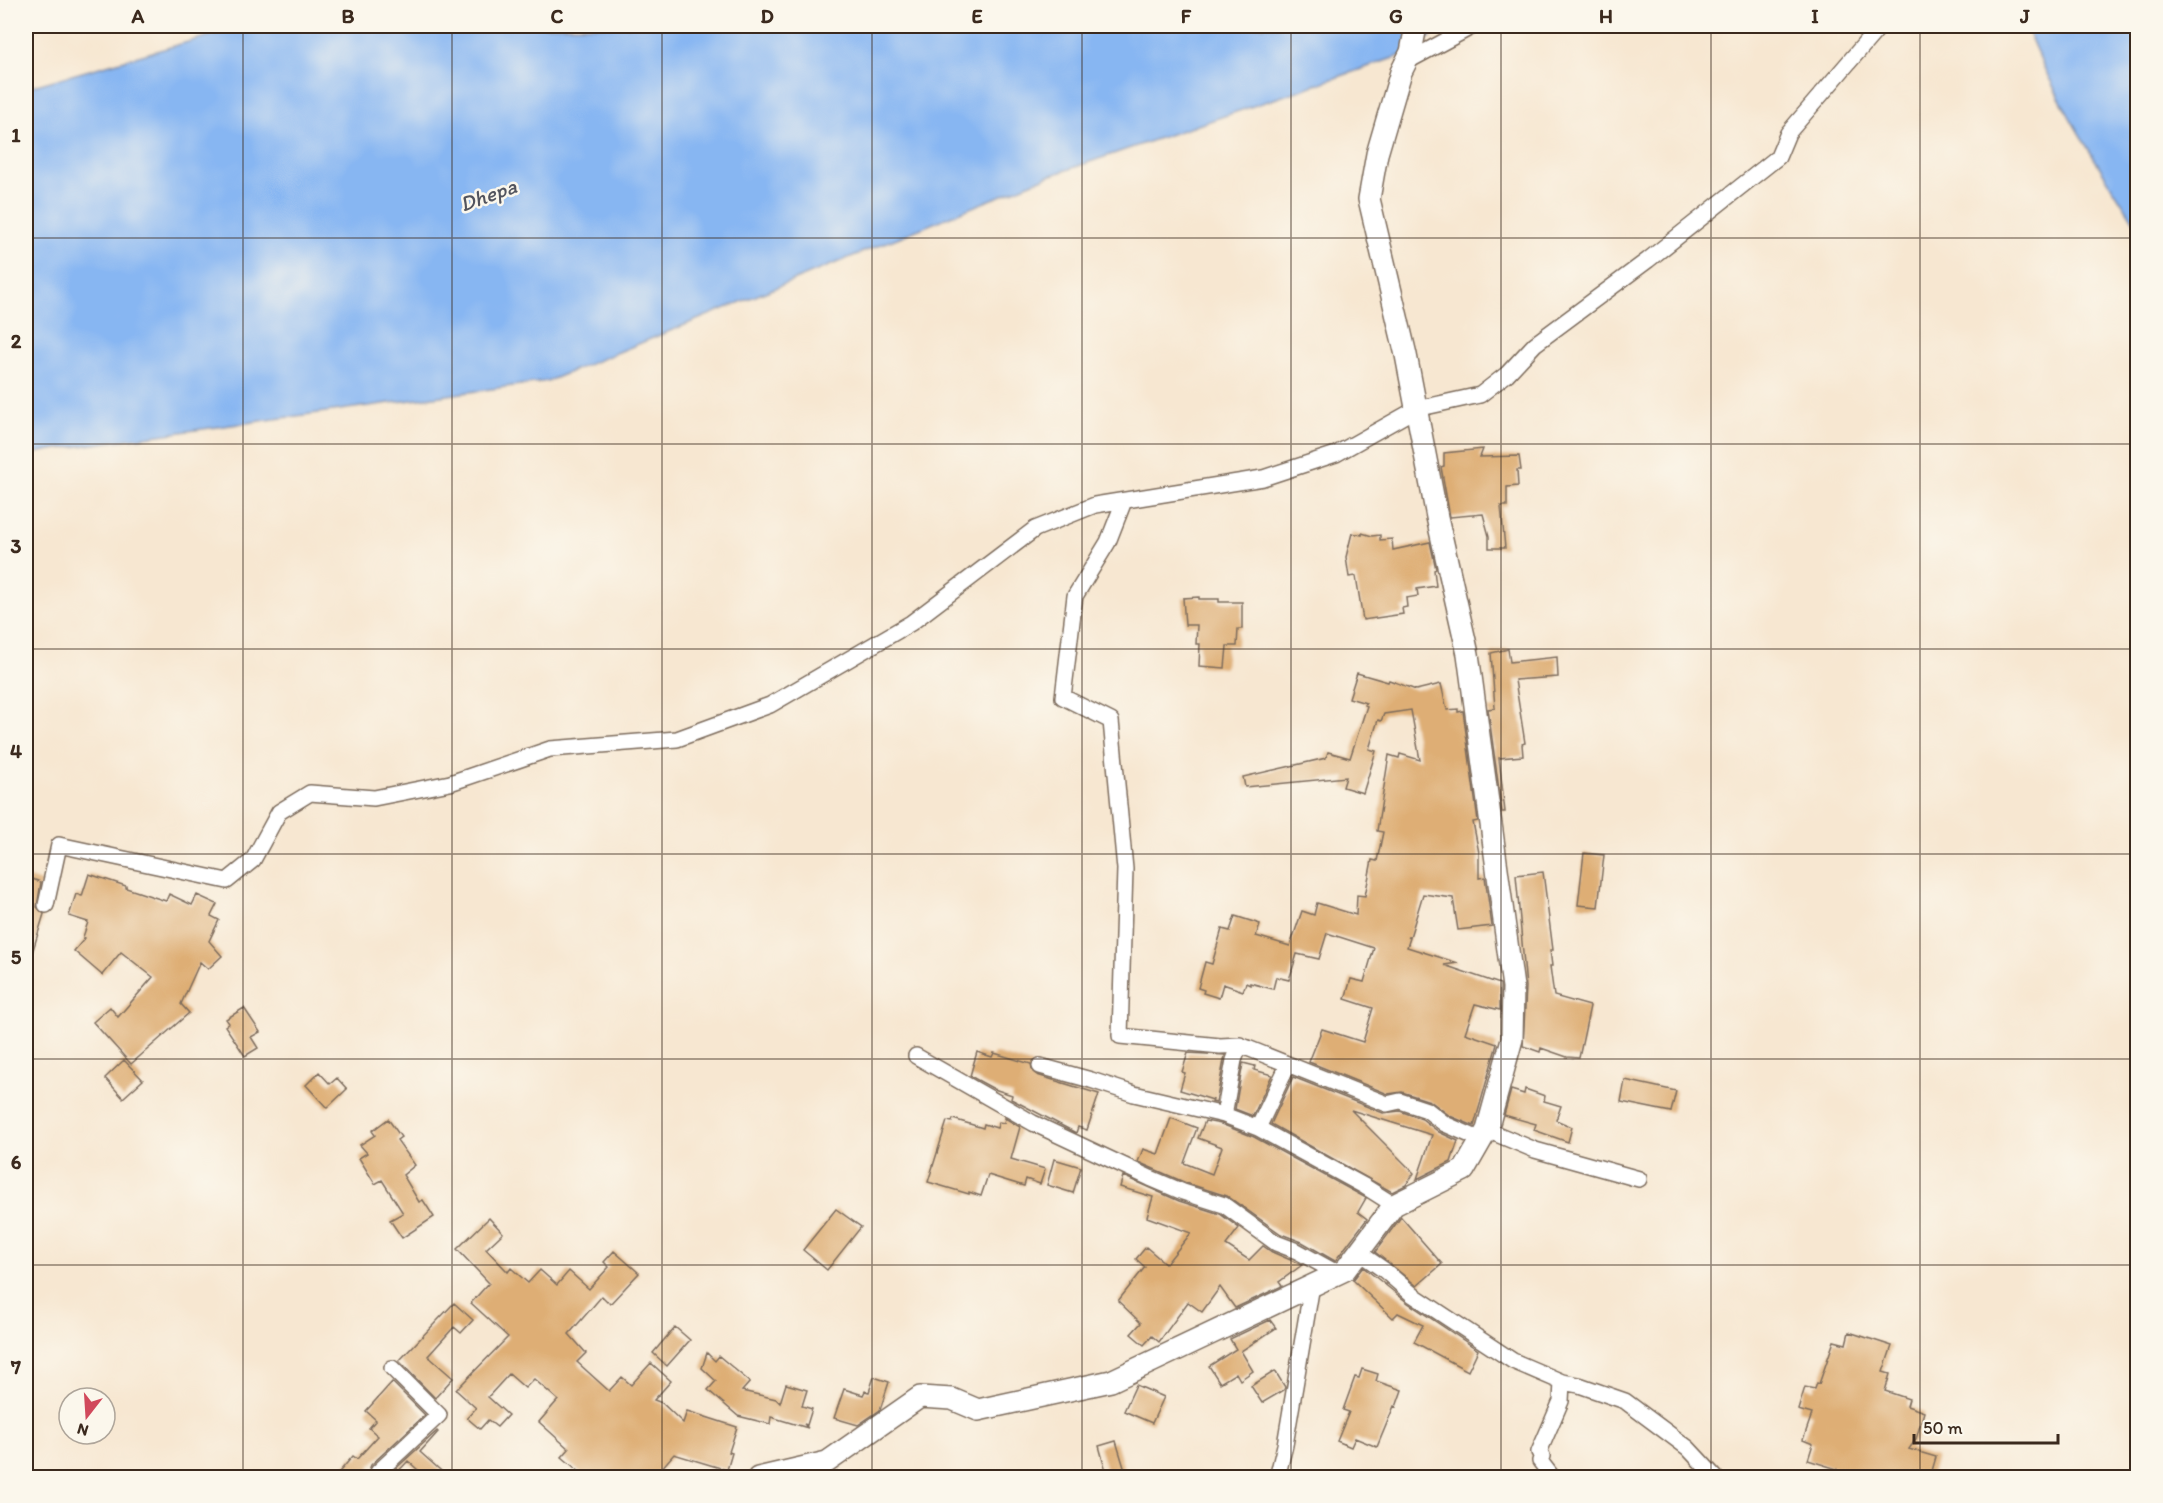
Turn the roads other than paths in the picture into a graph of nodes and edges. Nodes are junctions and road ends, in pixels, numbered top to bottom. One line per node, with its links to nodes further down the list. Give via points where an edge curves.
1 (1416, 26): 4 (street)
2 (1473, 26): 4 (street)
3 (1880, 26): 5 (street, via 1788,133 1778,158 1535,344 1480,395)
4 (1406, 62): 5 (street, via 1377,154 1369,199)
5 (1416, 409): 6 (street, via 1336,454 1263,478); 14 (street, via 1468,654 1513,987 1512,1039)
6 (1124, 501): 7 (street, via 1095,505 1035,529 911,623 770,705 677,739 550,749 450,783 374,798 310,793 279,812 253,860 227,881 60,845); 8 (street, via 1108,542 1075,596 1063,697 1111,721 1125,869 1120,1036)
7 (46, 905)
8 (1240, 1045): 10 (street); 12 (street)
9 (916, 1056): 18 (street, via 1033,1124 1183,1192 1224,1205 1276,1243)
10 (1288, 1065): 13 (street); 14 (street, via 1387,1104 1400,1101 1427,1110 1445,1124 1477,1138)
11 (1040, 1066): 12 (street)
12 (1224, 1115): 13 (street)
13 (1258, 1128): 16 (street)
14 (1487, 1130): 15 (street, via 1535,1150); 16 (street, via 1464,1170)
15 (1639, 1179)
16 (1394, 1205): 17 (street)
17 (1358, 1252): 18 (street, via 1345,1270); 21 (street, via 1452,1323 1514,1361)
18 (1337, 1273): 19 (street)
19 (1312, 1285): 23 (street, via 1112,1381 978,1410 952,1399 920,1397 827,1462); 24 (street)
20 (392, 1368): 22 (street, via 439,1415 378,1472)
21 (1562, 1382): 25 (street, via 1561,1401 1539,1452 1540,1461); 26 (street, via 1625,1401 1688,1448)
22 (384, 1478)
23 (758, 1478)
24 (1277, 1478)
25 (1553, 1478)
26 (1716, 1478)

